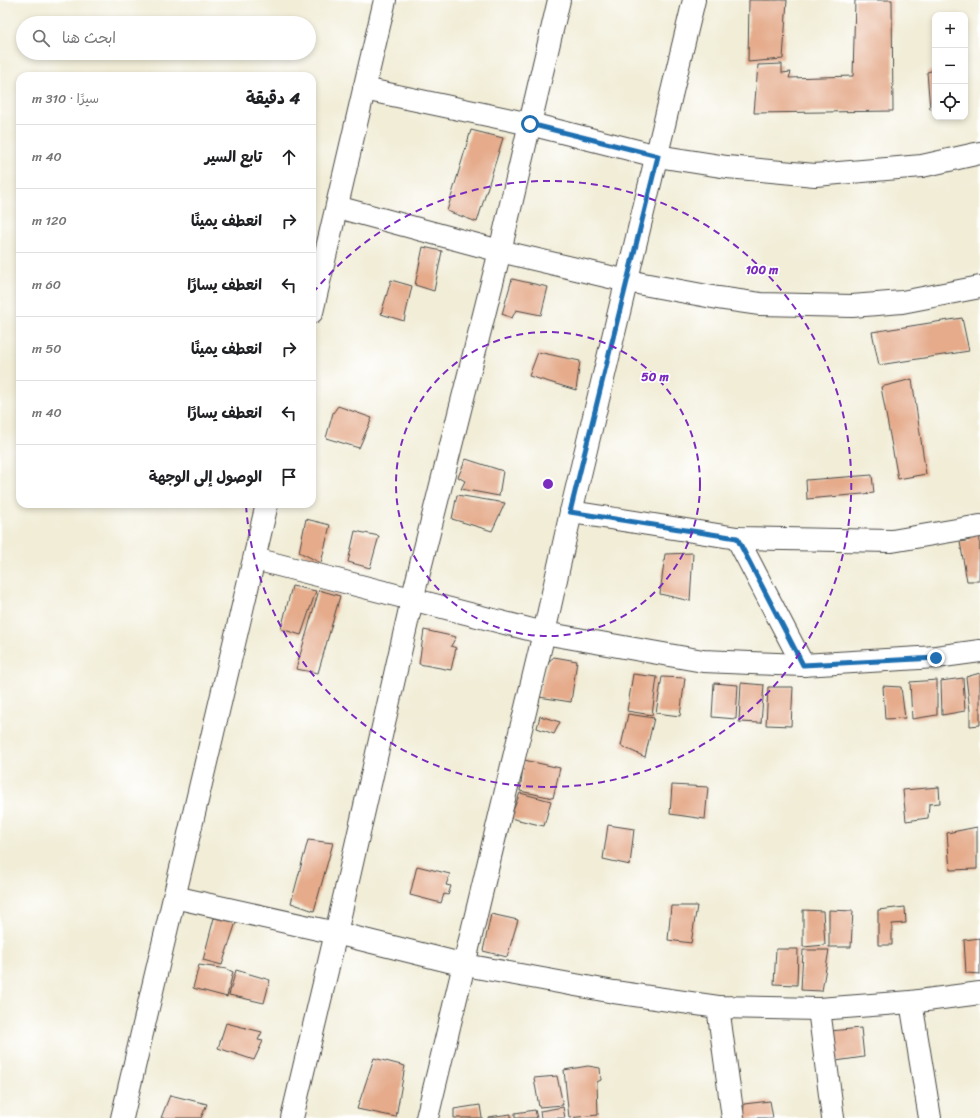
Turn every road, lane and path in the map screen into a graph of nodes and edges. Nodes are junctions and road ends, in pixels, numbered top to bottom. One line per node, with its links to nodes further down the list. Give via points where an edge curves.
1 (385, 0): 4 (street)
2 (559, 0): 5 (street)
3 (694, 0): 7 (street)
4 (364, 89): 5 (street); 8 (street)
5 (530, 124): 7 (street); 9 (street)
6 (980, 153): 7 (street, via 922,166 816,175 727,167)
7 (658, 156): 10 (street)
8 (336, 207): 9 (street); 12 (street)
9 (500, 251): 10 (street); 18 (street)
10 (627, 281): 11 (street, via 760,304 803,306 902,302); 14 (street)
11 (980, 287)
12 (316, 294)
13 (267, 508): 17 (street)
14 (570, 512): 16 (street); 19 (street)
15 (980, 526): 16 (street, via 892,541)
16 (737, 538): 21 (street)
17 (255, 559): 18 (street); 22 (street)
18 (412, 600): 19 (street); 23 (street)
19 (544, 633): 21 (street, via 703,661); 24 (street)
20 (980, 651): 21 (street, via 936,658)
21 (803, 665)
22 (174, 897): 23 (street); 29 (street)
23 (336, 933): 24 (street); 30 (street)
24 (464, 965): 27 (street, via 614,992); 31 (street)
25 (980, 993): 26 (street)
26 (911, 1002): 28 (street); 34 (street)
27 (718, 1007): 28 (street); 32 (street)
28 (819, 1010): 33 (street)
29 (122, 1118)
30 (292, 1118)
31 (427, 1118)
32 (733, 1118)
33 (833, 1118)
34 (930, 1118)

